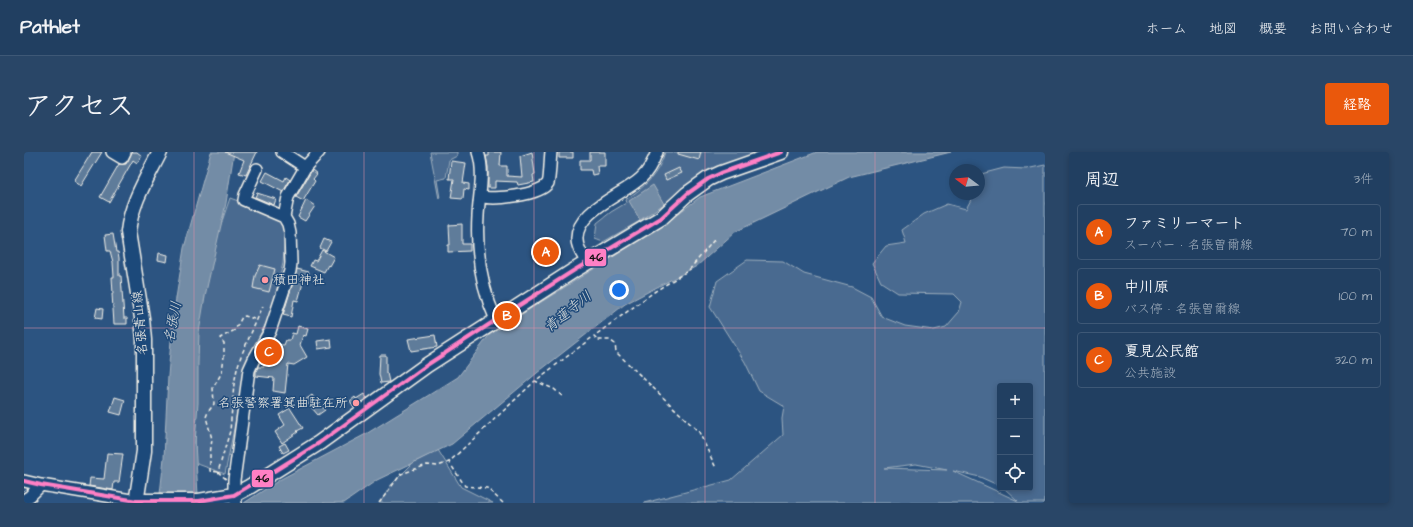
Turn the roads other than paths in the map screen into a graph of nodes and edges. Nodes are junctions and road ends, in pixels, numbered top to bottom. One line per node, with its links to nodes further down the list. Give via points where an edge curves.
1 (112, 152): 2 (street, via 122,158)
2 (125, 152)
3 (160, 152): 21 (main road, 名張青山線, via 138,194 128,232 144,340 145,446)
4 (282, 152): 11 (street)
5 (292, 152): 11 (street)
6 (319, 152): 11 (street)
7 (478, 152): 13 (street, via 482,169)
8 (551, 152): 13 (street, via 550,178 544,186 507,197)
9 (657, 152): 15 (street, via 650,167 640,178 589,214 579,226 576,241)
10 (773, 153): 15 (main road, via 708,180 687,194 661,218)
11 (306, 166): 14 (street, via 288,196)
12 (257, 169): 14 (street, via 244,200)
13 (480, 196): 16 (street, via 478,255 484,286)
14 (284, 217): 19 (street, via 290,233 290,271 270,330 249,370 234,480)
15 (587, 263): 16 (main road)
16 (496, 320): 19 (main road)
17 (24, 481): 18 (street)
18 (41, 485): 20 (street); 21 (street)
19 (235, 499): 21 (main road)
20 (24, 500)
21 (136, 502)

